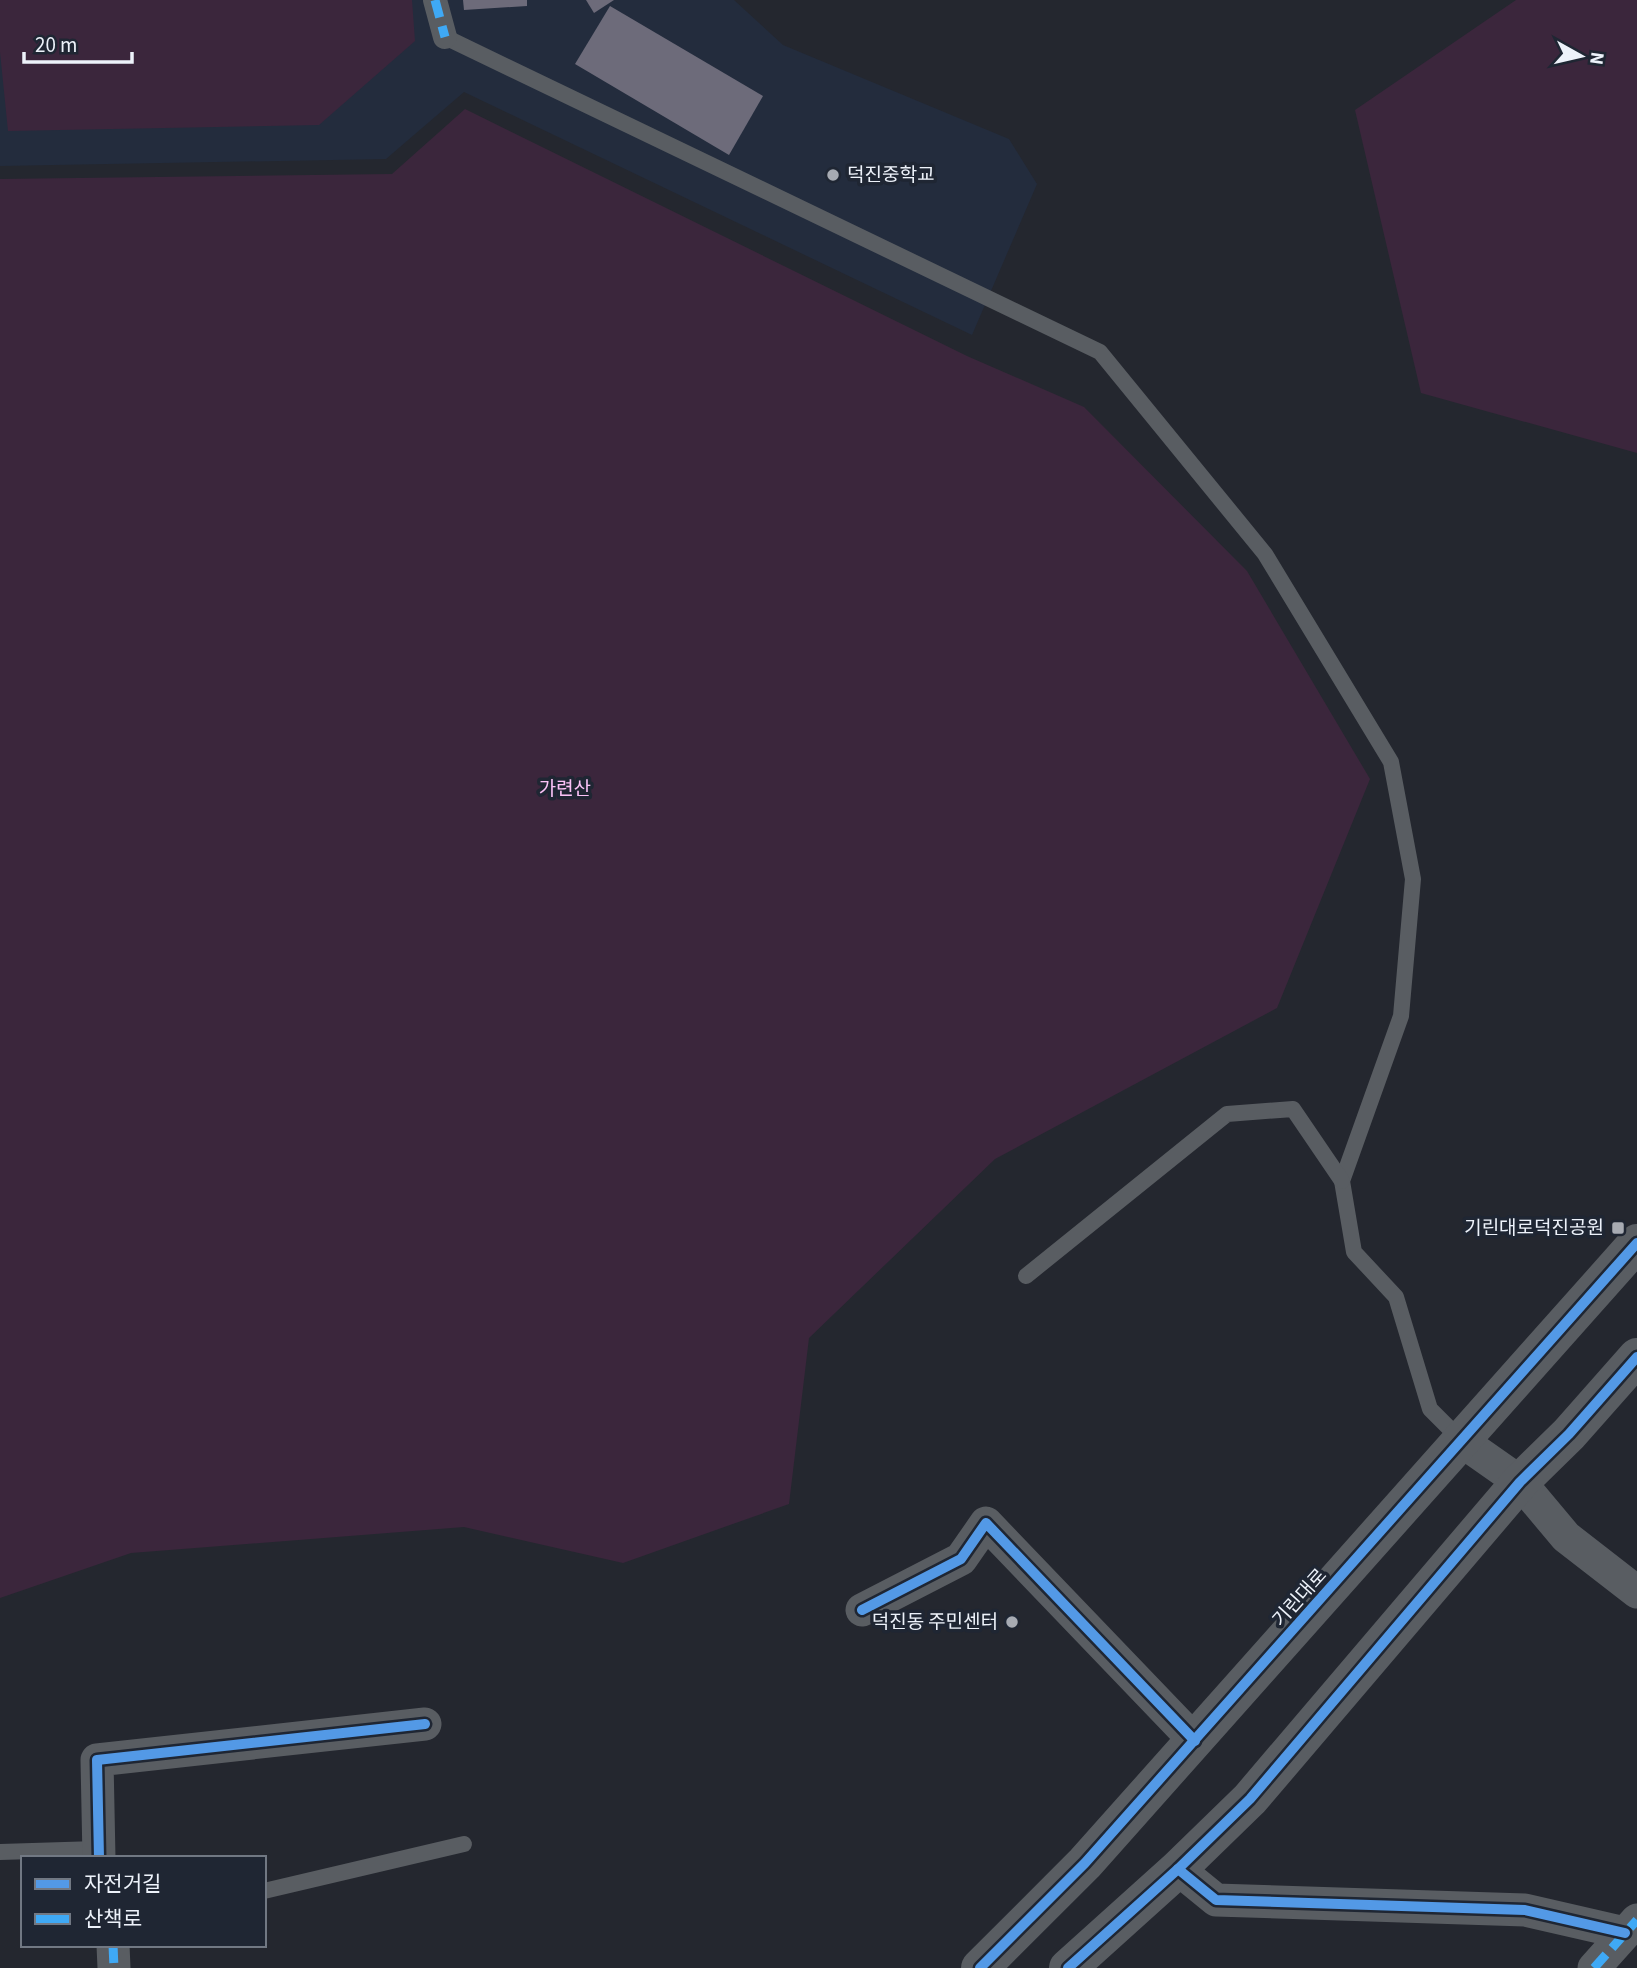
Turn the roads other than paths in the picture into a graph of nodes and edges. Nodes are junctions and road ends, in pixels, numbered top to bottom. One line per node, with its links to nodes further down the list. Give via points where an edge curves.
1 (435, 0): 2 (street)
2 (445, 37): 3 (lane, via 1100,352 1265,554 1391,762 1413,879 1401,1016)
3 (1342, 1181): 5 (lane, via 1293,1110 1227,1114); 7 (lane, via 1354,1252 1396,1297 1430,1409)
4 (1637, 1243): 7 (street, 기린대로)
5 (1026, 1276)
6 (1637, 1357): 8 (street)
7 (1463, 1442): 8 (street); 12 (street, 기린대로)
8 (1520, 1482): 9 (street, via 1566,1537); 16 (street, via 1250,1799)
9 (1637, 1591)
10 (862, 1610): 12 (street, via 961,1559 986,1523)
11 (425, 1724): 15 (street, via 97,1760)
12 (1195, 1741): 21 (street, 기린대로, via 1085,1863)
13 (464, 1844): 17 (lane)
14 (0, 1852): 15 (lane)
15 (98, 1854)
16 (1178, 1869): 18 (street, via 1216,1900 1525,1910); 22 (street)
17 (266, 1891)
18 (1631, 1926): 23 (street)
19 (114, 1947): 20 (street)
20 (114, 1968)
21 (980, 1968)
22 (1068, 1968)
23 (1594, 1968)

